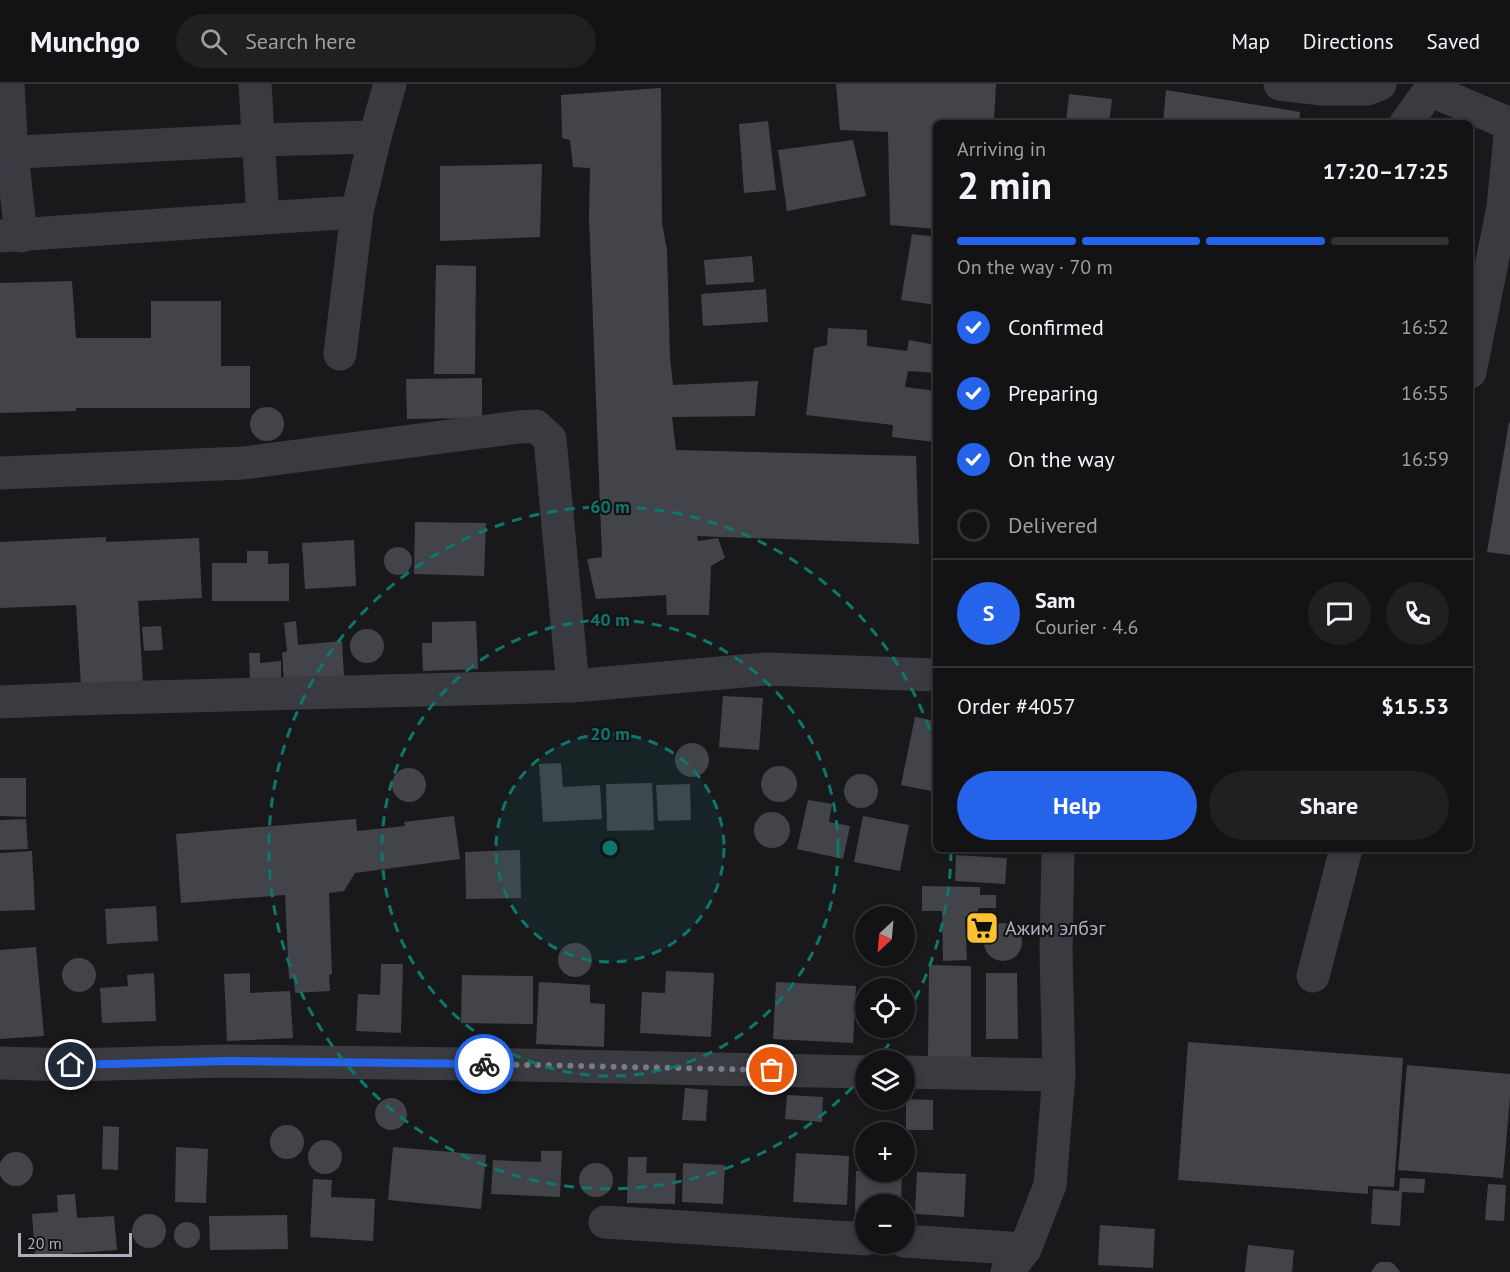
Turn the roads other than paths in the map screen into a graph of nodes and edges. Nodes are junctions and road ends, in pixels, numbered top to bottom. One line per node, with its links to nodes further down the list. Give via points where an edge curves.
1 (8, 84): 12 (street)
2 (255, 84): 11 (street)
3 (390, 84): 9 (street)
4 (1280, 84): 5 (street, via 1322,89 1367,89)
5 (1380, 84)
6 (1431, 87): 7 (street); 8 (street)
7 (1408, 120)
8 (1510, 124)
9 (375, 136): 11 (street); 13 (street)
10 (1510, 136): 17 (street, via 1503,207)
11 (258, 140): 12 (street); 14 (street)
12 (6, 153): 15 (street)
13 (357, 212): 14 (street); 16 (street)
14 (263, 218): 15 (street)
15 (11, 236)
16 (340, 354)
17 (1473, 357)
18 (0, 473): 20 (street, via 244,463 536,426 550,439)
19 (933, 675): 20 (street, via 765,669)
20 (573, 686): 21 (street)
21 (0, 702)
22 (1059, 852): 28 (street)
23 (1345, 852): 24 (street)
24 (1313, 976)
25 (0, 1063): 26 (street, via 225,1061)
26 (855, 1072)
27 (915, 1072): 28 (street)
28 (1059, 1075): 32 (street, via 1050,1185)
29 (605, 1222): 30 (street)
30 (855, 1238)
31 (915, 1243): 32 (street)
32 (1016, 1260)

